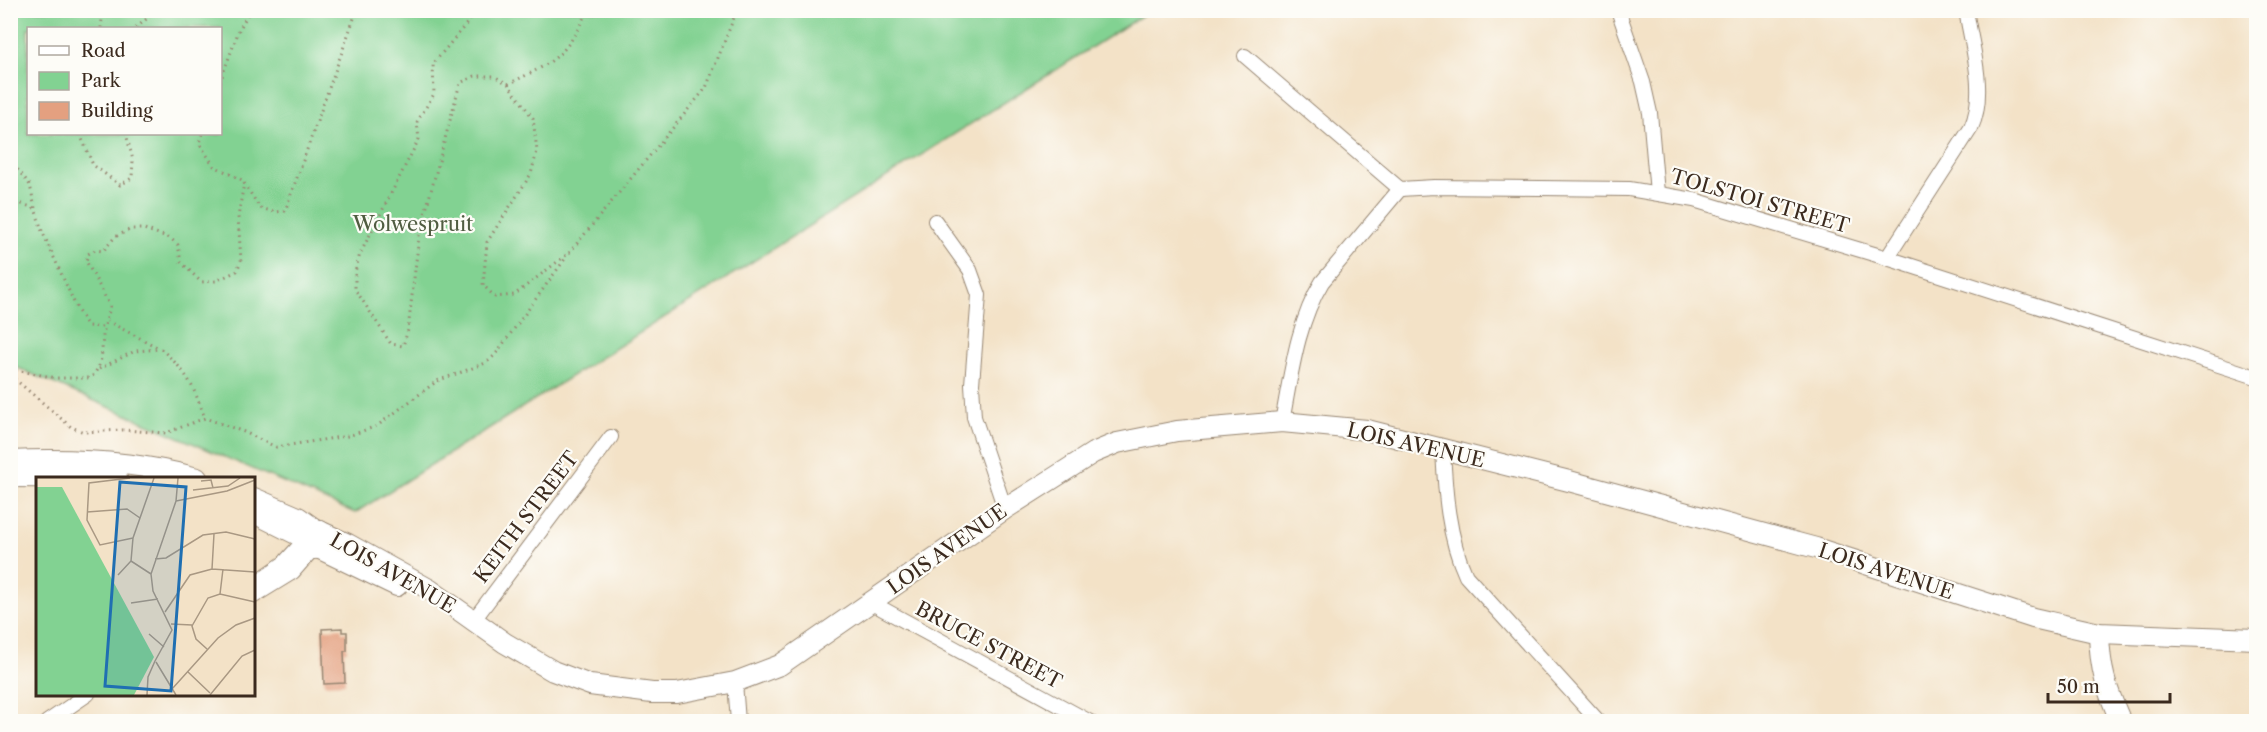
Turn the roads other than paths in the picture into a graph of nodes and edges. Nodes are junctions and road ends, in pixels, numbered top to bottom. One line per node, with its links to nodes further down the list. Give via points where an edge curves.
1 (1618, 10): 5 (street, via 1650,113)
2 (1966, 10): 7 (street, via 1978,89 1976,117)
3 (1245, 56): 4 (street)
4 (1400, 189): 5 (street, TOLSTOI STREET, via 1629,189); 9 (street, via 1313,297)
5 (1657, 193): 7 (street, TOLSTOI STREET, via 1694,200)
6 (935, 221): 17 (street, via 970,270 979,295 972,384 974,417)
7 (1887, 258): 8 (street, TOLSTOI STREET)
8 (2256, 377)
9 (1282, 422): 11 (street, LOIS AVENUE, via 1367,430); 17 (street, LOIS AVENUE, via 1177,431 1117,443 1070,466)
10 (610, 436): 23 (street, KEITH STREET)
11 (1443, 449): 24 (street, LOIS AVENUE, via 1816,548 2033,618); 31 (street, via 1455,546 1466,576)
12 (10, 461): 15 (street, via 47,459 135,465)
13 (10, 477): 14 (street)
14 (36, 477)
15 (192, 477)
16 (255, 498): 19 (street, LOIS AVENUE, via 298,518)
17 (1005, 509): 22 (street, LOIS AVENUE)
18 (255, 513): 19 (street, LOIS AVENUE)
19 (312, 540): 20 (street); 21 (street, via 293,572); 23 (street, LOIS AVENUE, via 423,601)
20 (255, 583)
21 (255, 595)
22 (870, 602): 26 (street, LOIS AVENUE, via 780,665); 30 (street, BRUCE STREET)
23 (469, 618): 26 (street, LOIS AVENUE, via 553,671 590,685 677,693)
24 (2099, 633): 25 (street, LOIS AVENUE); 32 (street, via 2105,686)
25 (2256, 639)
26 (735, 682): 29 (street)
27 (85, 696): 28 (street)
28 (47, 722)
29 (738, 722)
30 (1090, 722)
31 (1599, 722)
32 (2121, 722)

